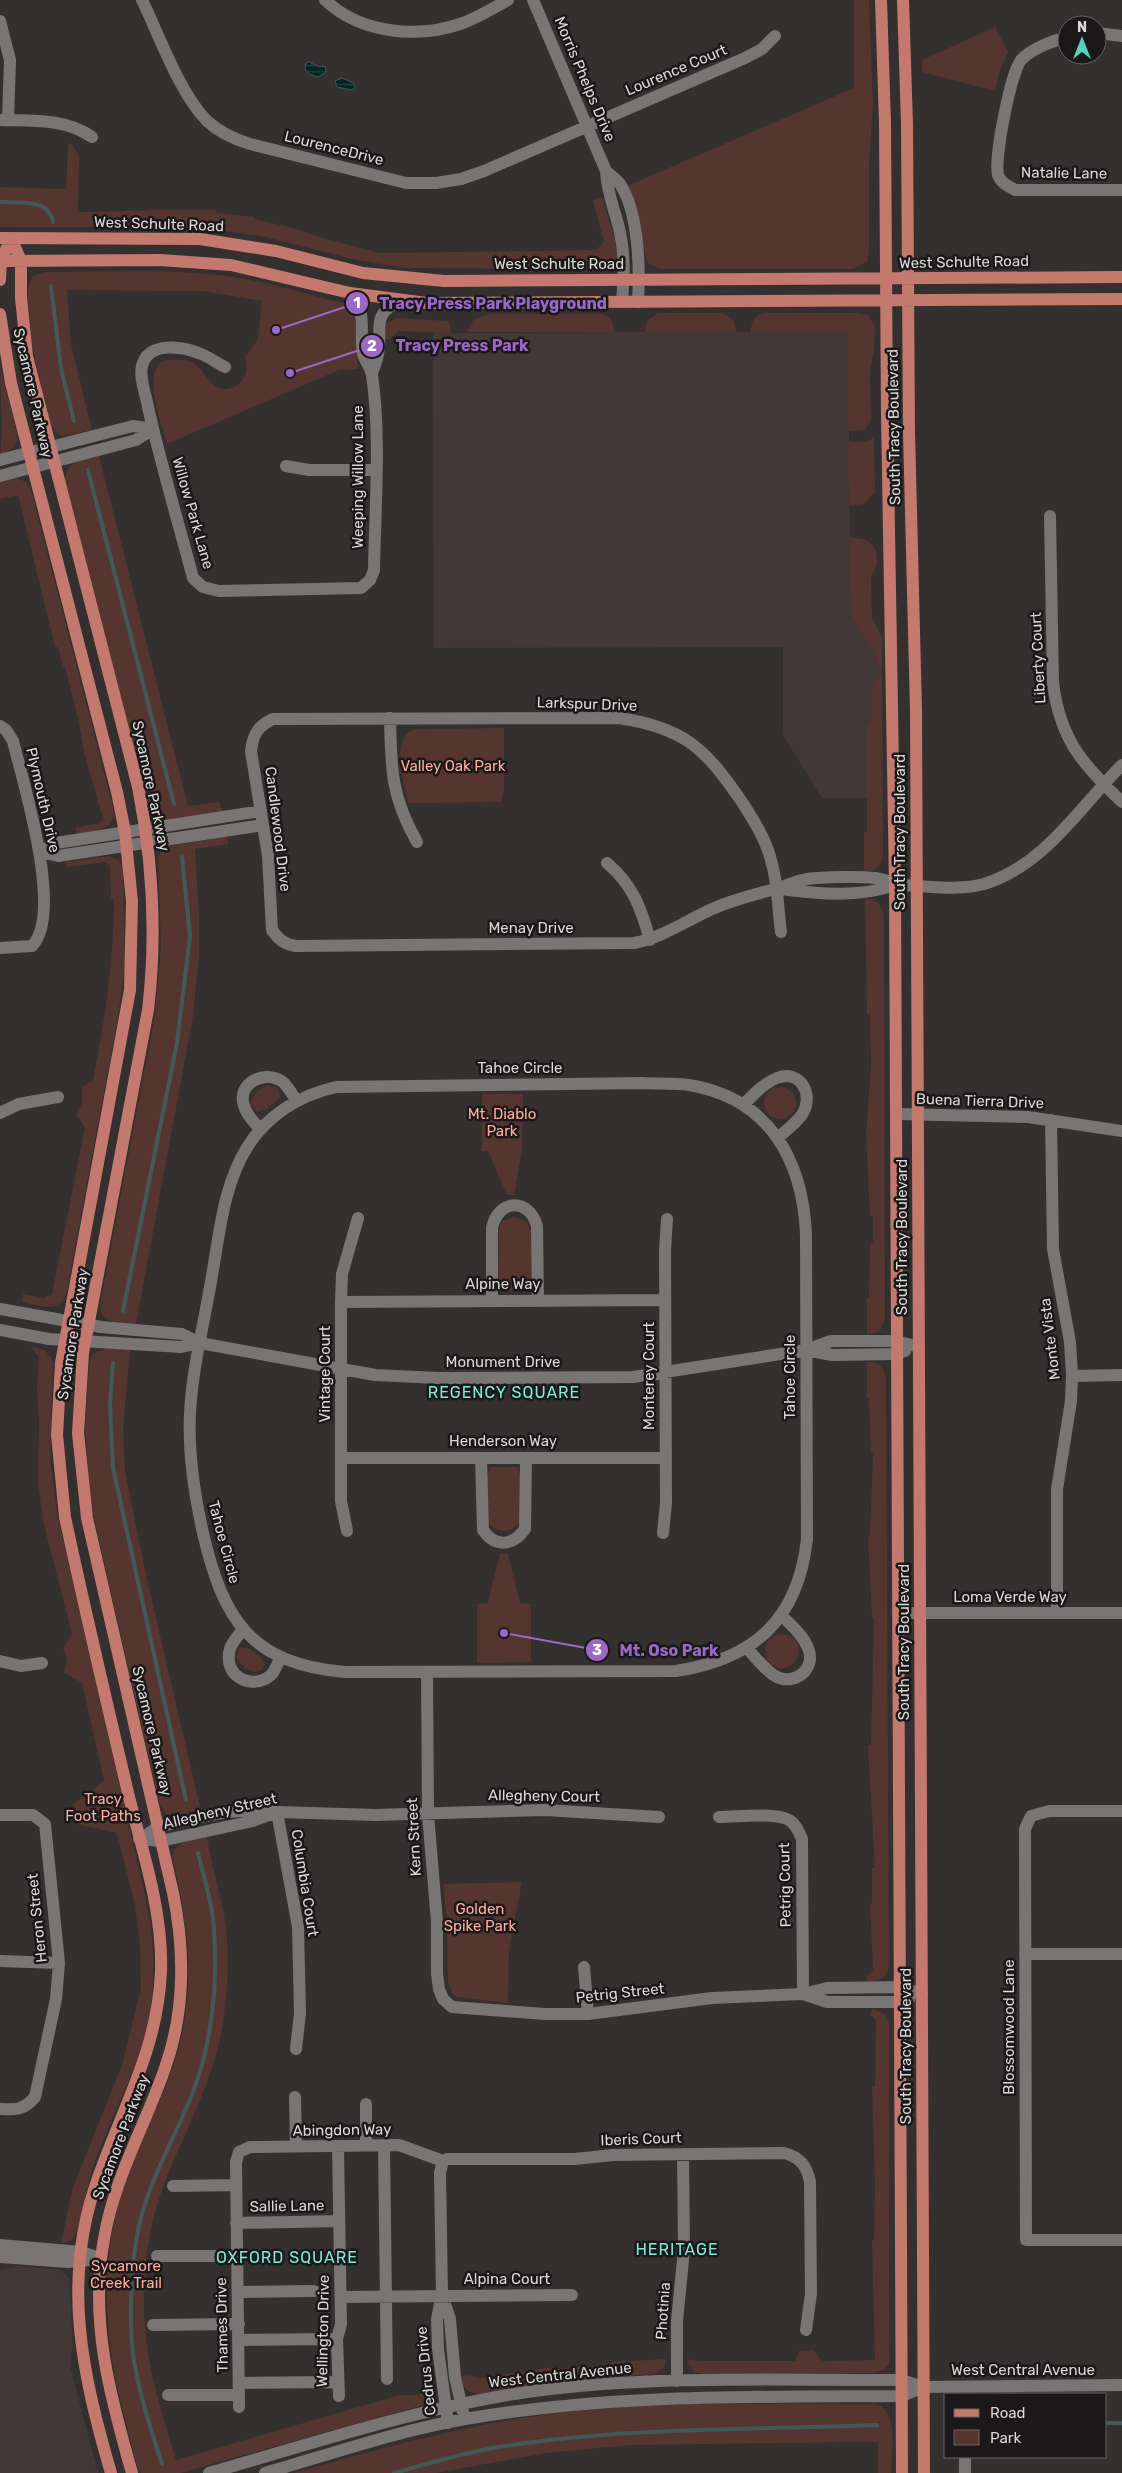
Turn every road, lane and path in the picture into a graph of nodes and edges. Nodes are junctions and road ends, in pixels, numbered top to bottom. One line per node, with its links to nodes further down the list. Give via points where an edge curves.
1 (142, 0): 13 (street, LourenceDrive, via 185,90 206,121 226,136 250,144 406,182 436,183 484,171)
2 (325, 0): 3 (street, via 359,23 392,31 418,32 464,23)
3 (508, 0)
4 (533, 0): 13 (street, Morris Phelps Drive)
5 (881, 0): 22 (main road, South Tracy Boulevard)
6 (903, 0): 21 (main road, South Tracy Boulevard)
7 (0, 21): 12 (street, via 10,60)
8 (1107, 34): 10 (street)
9 (774, 36): 13 (street, Lourence Court, via 745,58)
10 (1122, 36)
11 (1057, 41): 16 (street, Natalie Lane, via 1021,60 1015,71 1000,133 998,176 1015,190)
12 (4, 120): 14 (street, via 63,123 79,127)
13 (587, 126): 15 (street, Morris Phelps Drive)
14 (92, 137)
15 (606, 171): 24 (street, Morris Phelps Drive, via 606,190 623,246); 25 (street, Morris Phelps Drive, via 620,184 626,201 639,255)
16 (1121, 190)
17 (5, 238): 18 (main road); 19 (main road, Sycamore Parkway); 24 (main road, West Schulte Road, via 200,239 243,244 363,273 405,279)
18 (0, 261): 19 (main road); 23 (main road)
19 (21, 261): 26 (main road, via 160,260 231,265); 37 (main road, Sycamore Parkway, via 27,356)
20 (1122, 277): 21 (main road, West Schulte Road)
21 (909, 278): 22 (main road, West Schulte Road); 29 (main road, South Tracy Boulevard)
22 (886, 279): 25 (main road, West Schulte Road); 30 (main road, South Tracy Boulevard)
23 (0, 280)
24 (624, 280): 25 (main road, West Schulte Road); 31 (street, Morris Phelps Drive)
25 (639, 280): 32 (street, Morris Phelps Drive)
26 (350, 293): 28 (main road); 35 (street, Weeping Willow Lane, via 362,311 363,355)
27 (1122, 299): 29 (main road)
28 (399, 300): 31 (main road); 35 (street, Weeping Willow Lane, via 380,318 378,354)
29 (909, 300): 30 (main road); 63 (main road, South Tracy Boulevard)
30 (887, 301): 32 (main road); 62 (main road, South Tracy Boulevard)
31 (622, 302): 32 (main road)
32 (638, 302)
33 (0, 314): 38 (main road, Sycamore Parkway, via 5,356)
34 (225, 367): 36 (street, Willow Park Lane, via 201,353 176,348 159,348 148,354 142,366 142,380)
35 (372, 373): 43 (street, Weeping Willow Lane)
36 (153, 429): 37 (street, via 133,426); 40 (street, via 136,440); 46 (street, Willow Park Lane, via 193,578 203,587 219,590 347,590 361,588)
37 (50, 448): 38 (street); 40 (main road, Sycamore Parkway)
38 (29, 453): 39 (street); 42 (main road, Sycamore Parkway)
39 (0, 460)
40 (53, 461): 42 (street); 55 (main road, Sycamore Parkway)
41 (286, 466): 43 (street, via 309,470)
42 (33, 467): 44 (street); 56 (main road, Sycamore Parkway, via 118,792)
43 (375, 470): 46 (street, Weeping Willow Lane, via 374,570)
44 (0, 476)
45 (1050, 516): 51 (street, Liberty Court, via 1056,709 1078,756)
46 (370, 580)
47 (390, 718): 48 (street, Larkspur Drive, via 280,719); 57 (street, via 395,794); 64 (street, Larkspur Drive, via 618,718 646,722 672,732 697,747 719,768 764,841)
48 (262, 725): 53 (street, Candlewood Drive, via 253,737 250,751)
49 (3, 728): 60 (street, Plymouth Drive, via 13,741)
50 (1122, 765): 51 (street, Menay Drive)
51 (1103, 784): 52 (street, Liberty Court); 63 (street, Menay Drive, via 1071,823 1030,861 1008,874 960,888)
52 (1122, 802)
53 (261, 811): 54 (street, Candlewood Drive); 55 (street)
54 (263, 825): 58 (street); 66 (street, Candlewood Drive, via 272,930)
55 (146, 828): 56 (street); 58 (main road, Sycamore Parkway)
56 (125, 832): 59 (main road, Sycamore Parkway); 60 (street, via 56,843)
57 (417, 842)
58 (148, 843): 59 (street); 87 (main road, Sycamore Parkway, via 154,894 154,934 148,1010)
59 (127, 846): 60 (street, via 58,856); 86 (main road, Sycamore Parkway, via 133,916 130,990)
60 (40, 852): 68 (street, Plymouth Drive, via 43,919 39,939 32,946)
61 (607, 863): 67 (street, via 622,876 641,909)
62 (895, 885): 63 (street, Menay Drive); 64 (street, Menay Drive, via 875,878 807,879); 73 (main road, South Tracy Boulevard)
63 (917, 886): 74 (main road, South Tracy Boulevard)
64 (776, 889): 65 (street, Larkspur Drive); 67 (street, Menay Drive, via 710,910 676,930)
65 (781, 932)
66 (278, 938): 67 (street, Menay Drive, via 285,944 296,946 598,944)
67 (650, 940)
68 (0, 948)
69 (58, 1096): 72 (street, via 19,1104)
70 (296, 1100): 71 (street, Tahoe Circle, via 336,1087 369,1085 642,1083 688,1085); 76 (street, Tahoe Circle); 76 (street, via 284,1083 273,1078 261,1077 251,1081 244,1089 243,1100 246,1112)
71 (743, 1104): 78 (street, Tahoe Circle); 78 (street, via 779,1077 790,1076 799,1080 806,1089 803,1112)
72 (0, 1113)
73 (896, 1114): 74 (street, Buena Tierra Drive); 92 (main road, South Tracy Boulevard)
74 (918, 1114): 75 (street, Buena Tierra Drive); 93 (main road, South Tracy Boulevard)
75 (1051, 1120): 77 (street, Buena Tierra Drive); 98 (street, Monte Vista, via 1053,1249 1070,1342)
76 (260, 1129): 91 (street, Tahoe Circle, via 238,1162 230,1184)
77 (1122, 1131)
78 (778, 1138): 94 (street, Tahoe Circle, via 799,1178 805,1206)
79 (358, 1218): 84 (street, Vintage Court, via 342,1274)
80 (667, 1219): 83 (street, Monterey Court)
81 (492, 1300): 82 (street, Alpine Way); 82 (street, via 494,1219 500,1210 520,1205 535,1217 537,1226); 84 (street, Alpine Way)
82 (538, 1300): 83 (street, Alpine Way)
83 (665, 1300): 96 (street, Monterey Court)
84 (341, 1302): 95 (street, Vintage Court)
85 (0, 1308): 86 (street, Monument Drive)
86 (67, 1321): 87 (street, Monument Drive); 89 (main road, Sycamore Parkway)
87 (88, 1325): 90 (main road, Sycamore Parkway); 91 (street, Monument Drive, via 176,1333)
88 (0, 1330): 89 (street, Monument Drive)
89 (64, 1340): 90 (street, Monument Drive); 123 (main road, Sycamore Parkway, via 57,1418 58,1463 65,1517)
90 (85, 1341): 91 (street, Monument Drive, via 181,1347); 122 (main road, Sycamore Parkway, via 78,1410 82,1492)
91 (200, 1343): 95 (street, Monument Drive); 110 (street, Tahoe Circle, via 190,1412 192,1475 212,1570 226,1605)
92 (896, 1347): 93 (street, Monument Drive); 94 (street, Monument Drive, via 832,1341); 105 (main road, South Tracy Boulevard)
93 (919, 1347): 106 (main road, South Tracy Boulevard)
94 (806, 1350): 96 (street, Monument Drive); 109 (street, Tahoe Circle, via 806,1547 800,1577)
95 (341, 1370): 96 (street, Monument Drive, via 438,1378 583,1378); 99 (street, Vintage Court)
96 (666, 1373): 102 (street, Monterey Court)
97 (1122, 1375): 98 (street)
98 (1072, 1376): 107 (street, Monte Vista, via 1057,1489)
99 (341, 1458): 100 (street, Henderson Way); 103 (street, Vintage Court, via 342,1501)
100 (481, 1458): 101 (street, Henderson Way); 101 (street, via 483,1530 498,1543 510,1543 525,1529)
101 (526, 1458): 102 (street, Henderson Way)
102 (666, 1458): 104 (street, Monterey Court)
103 (347, 1531)
104 (664, 1533)
105 (898, 1613): 106 (street, Loma Verde Way); 130 (main road, South Tracy Boulevard)
106 (920, 1613): 107 (street, Loma Verde Way); 132 (main road, South Tracy Boulevard)
107 (1057, 1613): 108 (street, Loma Verde Way)
108 (1122, 1613)
109 (780, 1615): 111 (street, Tahoe Circle); 111 (street, via 796,1629 808,1647 809,1665 803,1674 793,1680 775,1676)
110 (243, 1629): 112 (street, Tahoe Circle); 112 (street, via 231,1646 228,1659 236,1676 255,1681 271,1675)
111 (747, 1648): 115 (street, Tahoe Circle, via 700,1667 676,1671)
112 (281, 1658): 115 (street, Tahoe Circle, via 318,1670)
113 (0, 1661): 114 (street, via 21,1666)
114 (42, 1663)
115 (427, 1672): 118 (street, Kern Street)
116 (1122, 1811): 125 (street, Blossomwood Lane, via 1049,1811 1031,1816 1025,1829)
117 (277, 1812): 118 (street, Allegheny Street); 122 (street, via 233,1811); 124 (street, Allegheny Street, via 253,1821); 136 (street, Columbia Court, via 298,1927 301,1993)
118 (428, 1814): 121 (street, Allegheny Court, via 546,1810); 133 (street, Kern Street, via 437,1922 437,1974)
119 (0, 1815): 128 (street, Heron Street, via 33,1816 45,1824)
120 (719, 1817): 131 (street, Petrig Court, via 777,1816 790,1820 798,1829 802,1839)
121 (659, 1818)
122 (158, 1828): 123 (street); 124 (main road, Sycamore Parkway)
123 (139, 1840): 124 (street, Allegheny Street); 156 (main road, Sycamore Parkway, via 160,1944 157,2014 147,2056 97,2180)
124 (161, 1842): 157 (main road, Sycamore Parkway, via 180,1938 179,2005 166,2066 116,2190)
125 (1025, 1954): 126 (street); 151 (street, Blossomwood Lane, via 1026,2240)
126 (1122, 1954)
127 (0, 1962): 128 (street)
128 (59, 1963): 139 (street, Heron Street, via 56,1999 34,2097 28,2106 17,2110)
129 (584, 1967): 135 (street)
130 (900, 1987): 131 (street, Petrig Street, via 826,1988); 132 (street, Petrig Street); 134 (main road, South Tracy Boulevard)
131 (803, 1994): 134 (street, Petrig Street, via 827,2002); 135 (street, Petrig Street, via 712,1998)
132 (922, 1994): 134 (street, Petrig Street); 174 (main road, South Tracy Boulevard)
133 (443, 1999): 135 (street, Petrig Street, via 452,2007 468,2009)
134 (900, 2002): 170 (main road, South Tracy Boulevard)
135 (588, 2014)
136 (296, 2049)
137 (296, 2097): 142 (street)
138 (366, 2104): 140 (street)
139 (0, 2109)
140 (366, 2145): 141 (street, Abingdon Way); 143 (street, Abingdon Way)
141 (384, 2145): 146 (street, Abingdon Way, via 410,2148); 163 (street)
142 (296, 2146): 143 (street, Abingdon Way); 144 (street, Abingdon Way, via 250,2147)
143 (338, 2146): 149 (street, Wellington Drive)
144 (239, 2152): 147 (street, Thames Drive)
145 (683, 2154): 146 (street, Iberis Court, via 575,2159 455,2158); 166 (street, Iberis Court, via 784,2153 793,2155 807,2170 810,2182 812,2294); 171 (street, Photinia, via 684,2250 677,2321)
146 (443, 2161): 160 (street, via 440,2173)
147 (236, 2185): 148 (street); 150 (street, Thames Drive)
148 (173, 2186)
149 (339, 2221): 150 (street, Sallie Lane); 162 (street, Wellington Drive)
150 (236, 2223): 154 (street, Thames Drive)
151 (1122, 2240)
152 (0, 2245): 156 (street)
153 (157, 2256): 154 (street)
154 (236, 2256): 159 (street, Thames Drive)
155 (0, 2257): 156 (street)
156 (80, 2257): 157 (street); 184 (main road, Sycamore Parkway, via 78,2307 82,2360)
157 (100, 2258): 185 (main road, Sycamore Parkway, via 98,2327 110,2393)
158 (314, 2291): 159 (street)
159 (238, 2292): 164 (street, Thames Drive)
160 (442, 2295): 161 (street, Alpina Court); 163 (street, Alpina Court); 179 (street, Cedrus Drive, via 450,2319 454,2377); 180 (street, Cedrus Drive, via 437,2319)
161 (572, 2295)
162 (341, 2297): 163 (street, Alpina Court); 167 (street, Wellington Drive, via 341,2324)
163 (386, 2297): 169 (street)
164 (238, 2324): 165 (street); 168 (street, Thames Drive)
165 (153, 2325)
166 (806, 2330)
167 (337, 2339): 168 (street); 172 (street, Wellington Drive)
168 (239, 2340): 176 (street, Thames Drive)
169 (387, 2379)
170 (901, 2380): 171 (street, West Central Avenue); 174 (street, West Central Avenue); 178 (main road, South Tracy Boulevard)
171 (677, 2381): 179 (street, West Central Avenue, via 556,2389)
172 (338, 2382): 176 (street); 177 (street, Wellington Drive)
173 (1122, 2385): 174 (street, West Central Avenue)
174 (924, 2387): 178 (street, West Central Avenue); 189 (main road, South Tracy Boulevard)
175 (168, 2395): 176 (street)
176 (239, 2395)
177 (339, 2396)
178 (902, 2396): 181 (street, West Central Avenue, via 636,2399); 188 (main road, South Tracy Boulevard)
179 (461, 2404): 180 (street, West Central Avenue); 181 (street, Cedrus Drive)
180 (446, 2407): 182 (street, Cedrus Drive); 186 (street, West Central Avenue)
181 (465, 2419): 182 (street, West Central Avenue)
182 (448, 2423): 187 (street, West Central Avenue)
183 (965, 2460): 190 (street)
184 (111, 2473)
185 (132, 2473)
186 (209, 2473)
187 (264, 2473)
188 (902, 2473)
189 (924, 2473)
190 (965, 2473)

